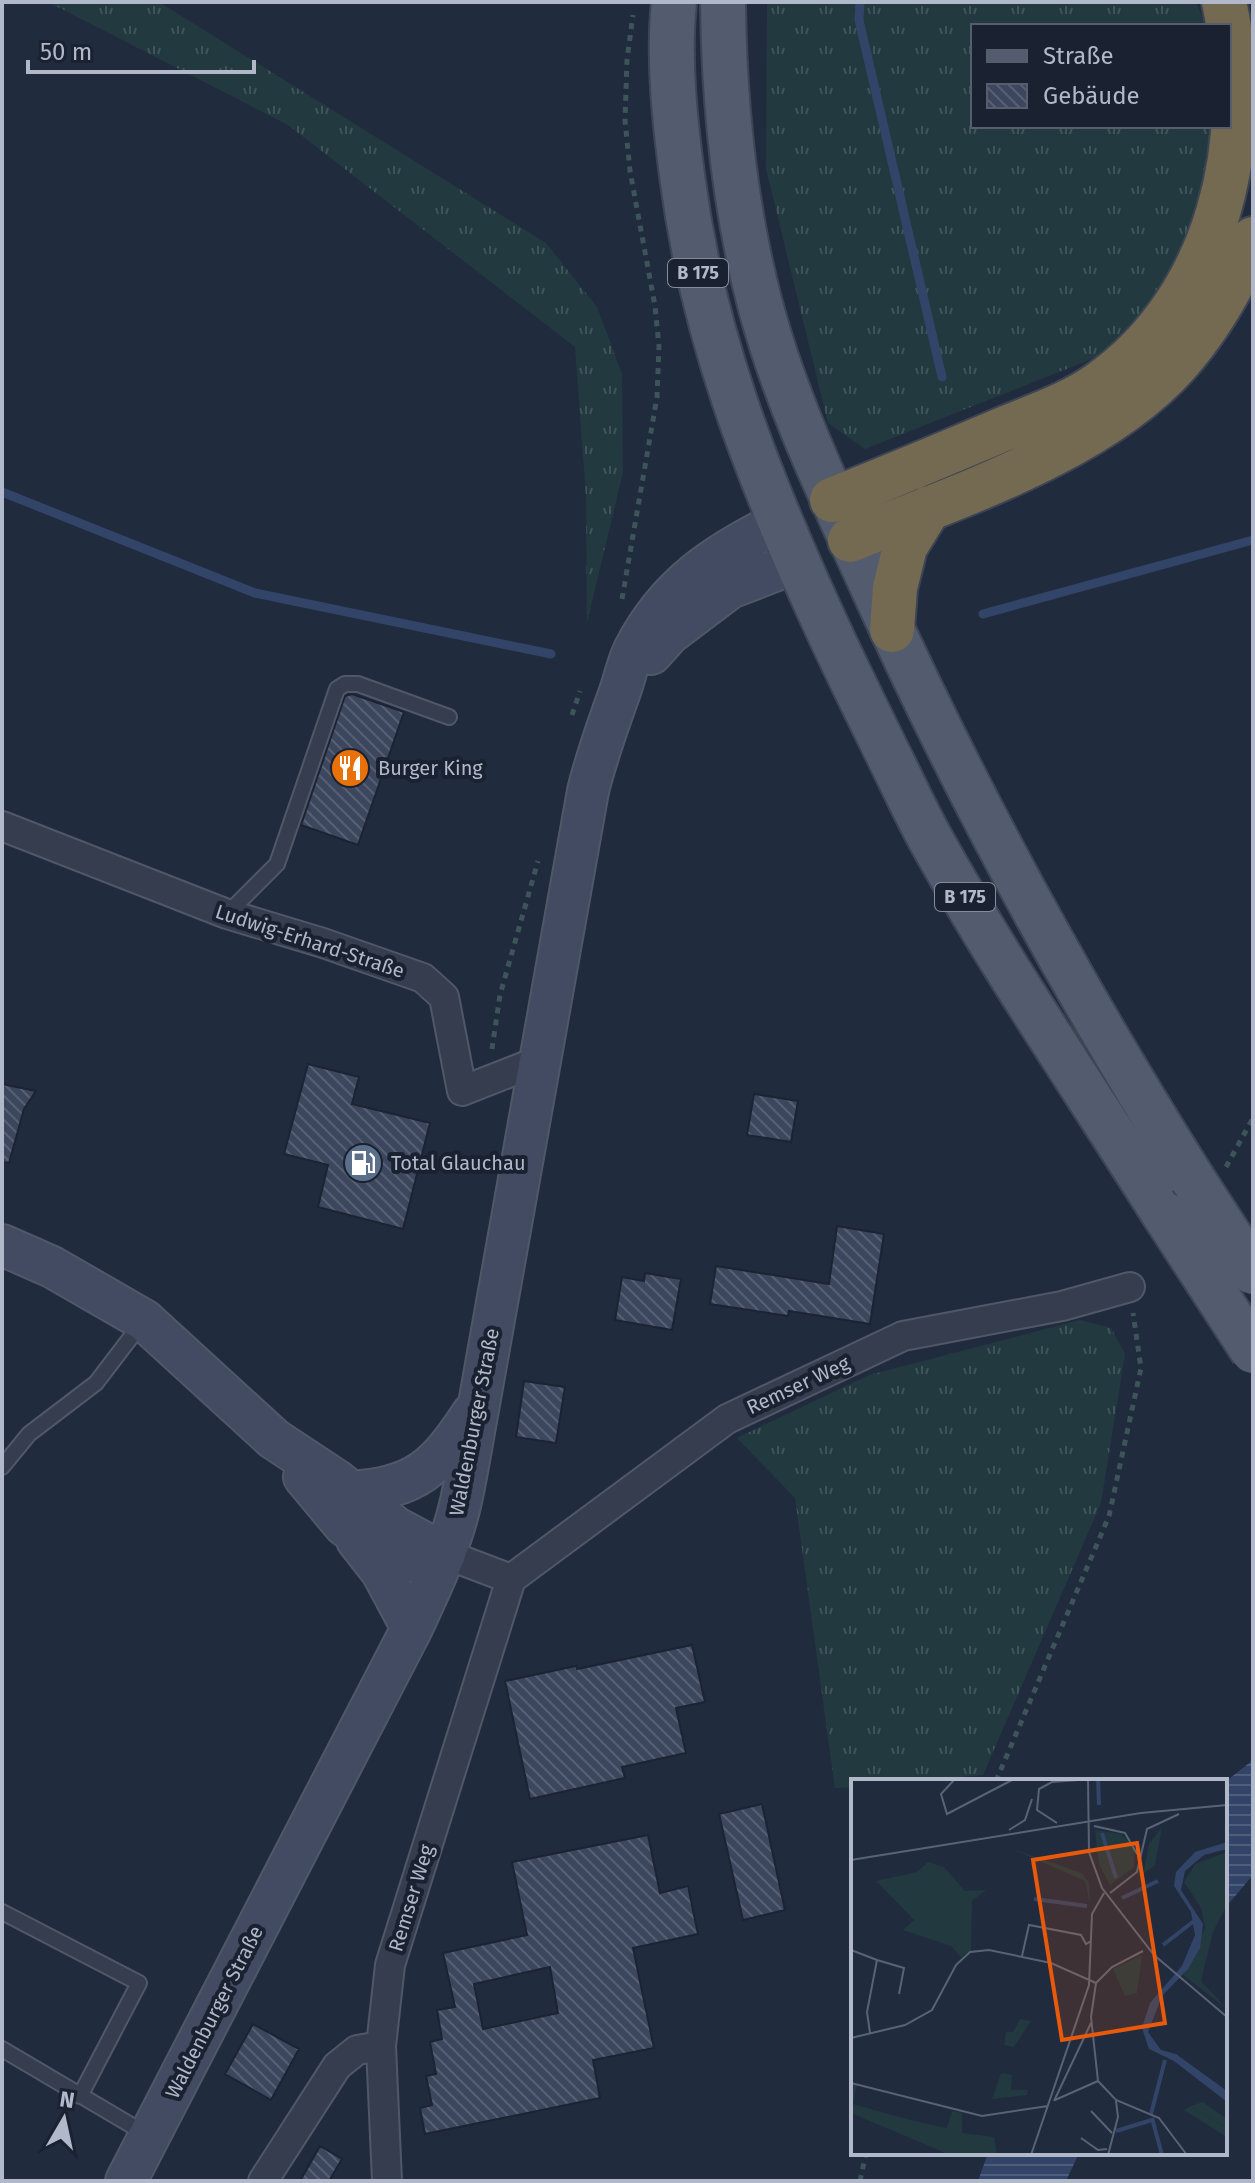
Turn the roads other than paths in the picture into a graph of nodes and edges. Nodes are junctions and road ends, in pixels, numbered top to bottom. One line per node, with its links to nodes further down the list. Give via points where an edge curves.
1 (674, 2): 9 (main road, B 175, via 679,150 702,292 721,364)
2 (723, 2): 7 (main road, B 175, via 727,125 747,249 780,369)
3 (1224, 2): 4 (highway)
4 (1229, 24)
5 (1231, 34): 7 (highway, via 1240,107 1230,186 1202,261 1158,329 1099,384 1055,408)
6 (1253, 239): 8 (highway, via 1221,306 1148,392 1085,436)
7 (832, 500): 9 (main road); 10 (main road, B 175)
8 (929, 508): 10 (highway); 12 (highway, via 905,547)
9 (780, 522): 11 (main road, B 175); 13 (street, Waldenburger Straße, via 718,555 678,587)
10 (850, 540): 11 (main road); 12 (main road, B 175)
11 (797, 562): 13 (street, Waldenburger Straße, via 730,588); 22 (main road, B 175, bridge, via 930,839)
12 (892, 630): 19 (main road, B 175, bridge, via 986,820 1115,1050)
13 (603, 686): 17 (street, Waldenburger Straße, via 597,753)
14 (449, 717): 16 (lane, via 358,684 337,689 277,864)
15 (2, 826): 16 (street, Ludwig-Erhard-Straße)
16 (227, 914): 17 (street, Ludwig-Erhard-Straße, via 423,978 444,997 462,1091)
17 (541, 1060): 23 (street, Waldenburger Straße)
18 (2, 1245): 21 (street)
19 (1253, 1272)
20 (1130, 1287): 27 (street, Remser Weg, via 1062,1306 903,1336 727,1419)
21 (144, 1320): 24 (lane, via 96,1383 29,1434); 25 (street)
22 (1253, 1351)
23 (479, 1404): 25 (street, via 432,1466); 26 (street, Waldenburger Straße, via 461,1502)
24 (2, 1467)
25 (347, 1508): 26 (street, via 359,1536); 28 (street)
26 (441, 1564): 27 (street); 28 (street, Waldenburger Straße)
27 (511, 1579): 30 (street, Remser Weg, via 390,1965)
28 (412, 1628): 33 (street, Waldenburger Straße)
29 (2, 1912): 32 (lane, via 139,1983)
30 (381, 2046): 35 (street, via 357,2050 337,2066); 36 (street, Remser Weg)
31 (2, 2049): 32 (lane)
32 (80, 2096): 33 (lane)
33 (150, 2136): 34 (street, Waldenburger Straße)
34 (126, 2181)
35 (263, 2181)
36 (387, 2181)

